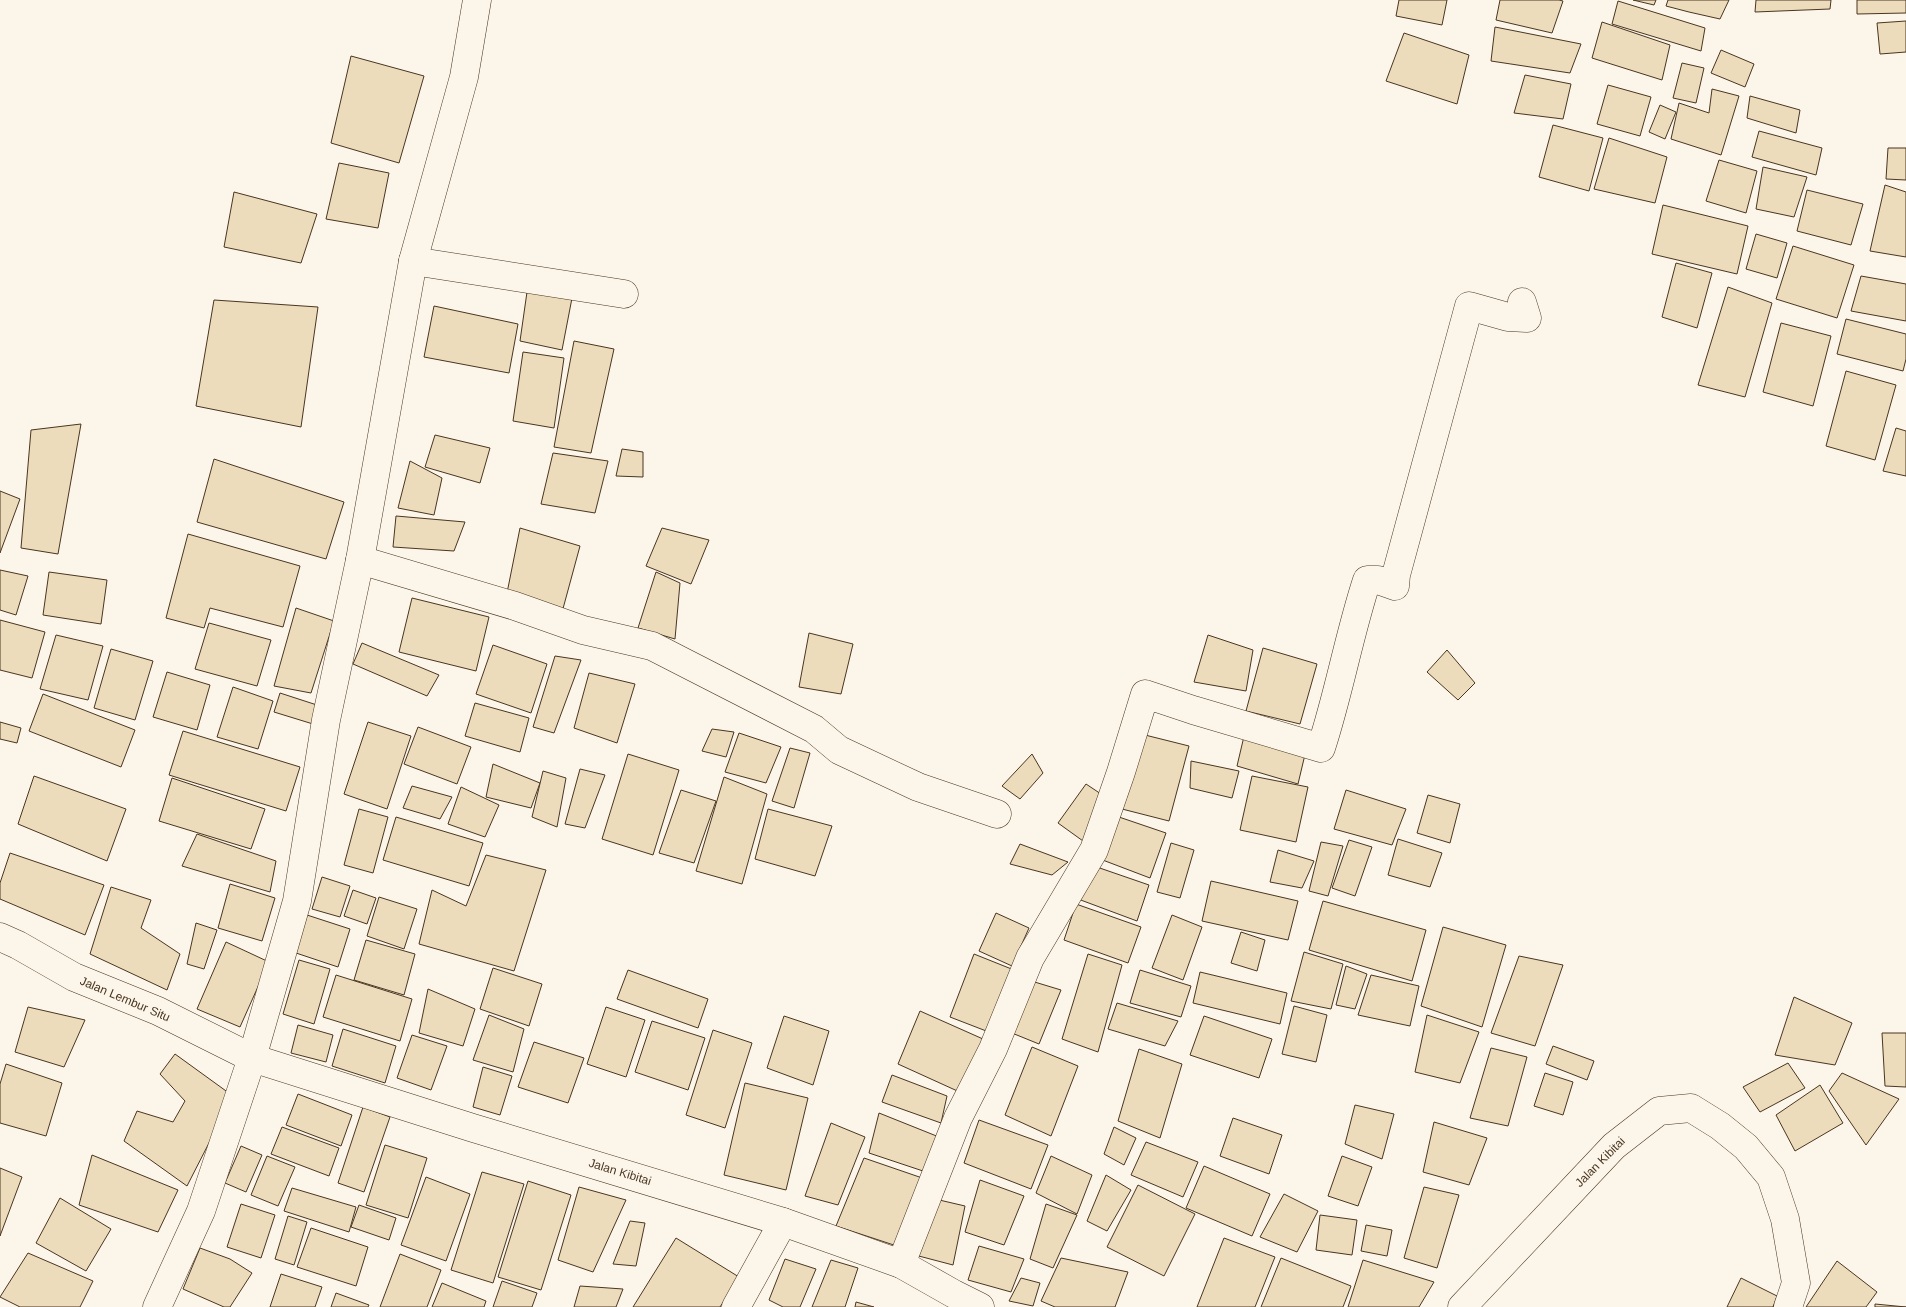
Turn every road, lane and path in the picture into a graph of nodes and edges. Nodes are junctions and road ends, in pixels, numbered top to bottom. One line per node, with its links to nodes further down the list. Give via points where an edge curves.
1 (477, 0): 2 (street, via 464,77)
2 (413, 261): 3 (street); 5 (street)
3 (624, 294)
4 (1522, 302): 10 (street, via 1527,318 1508,317 1470,306 1395,586 1367,580 1321,748 1145,694 1094,850 1030,958 993,1049 958,1118)
5 (360, 560): 6 (street, via 515,606 583,630 652,646 814,729 839,750 918,787); 8 (street, via 326,720 297,901)
6 (997, 814)
7 (0, 937): 8 (street, Jalan Lembur Situ, via 74,977 158,1011)
8 (252, 1058): 9 (street, Jalan Kibitai); 11 (street, via 201,1212)
9 (783, 1222): 10 (street, Jalan Kibitai); 12 (street)
10 (901, 1264): 13 (street, Jalan Kibitai)
11 (157, 1307)
12 (736, 1307)
13 (980, 1307)
14 (1462, 1307): 15 (street, Jalan Kibitai, via 1614,1146 1659,1111 1691,1108 1746,1147 1771,1177 1785,1219 1796,1283)
15 (1788, 1307)

